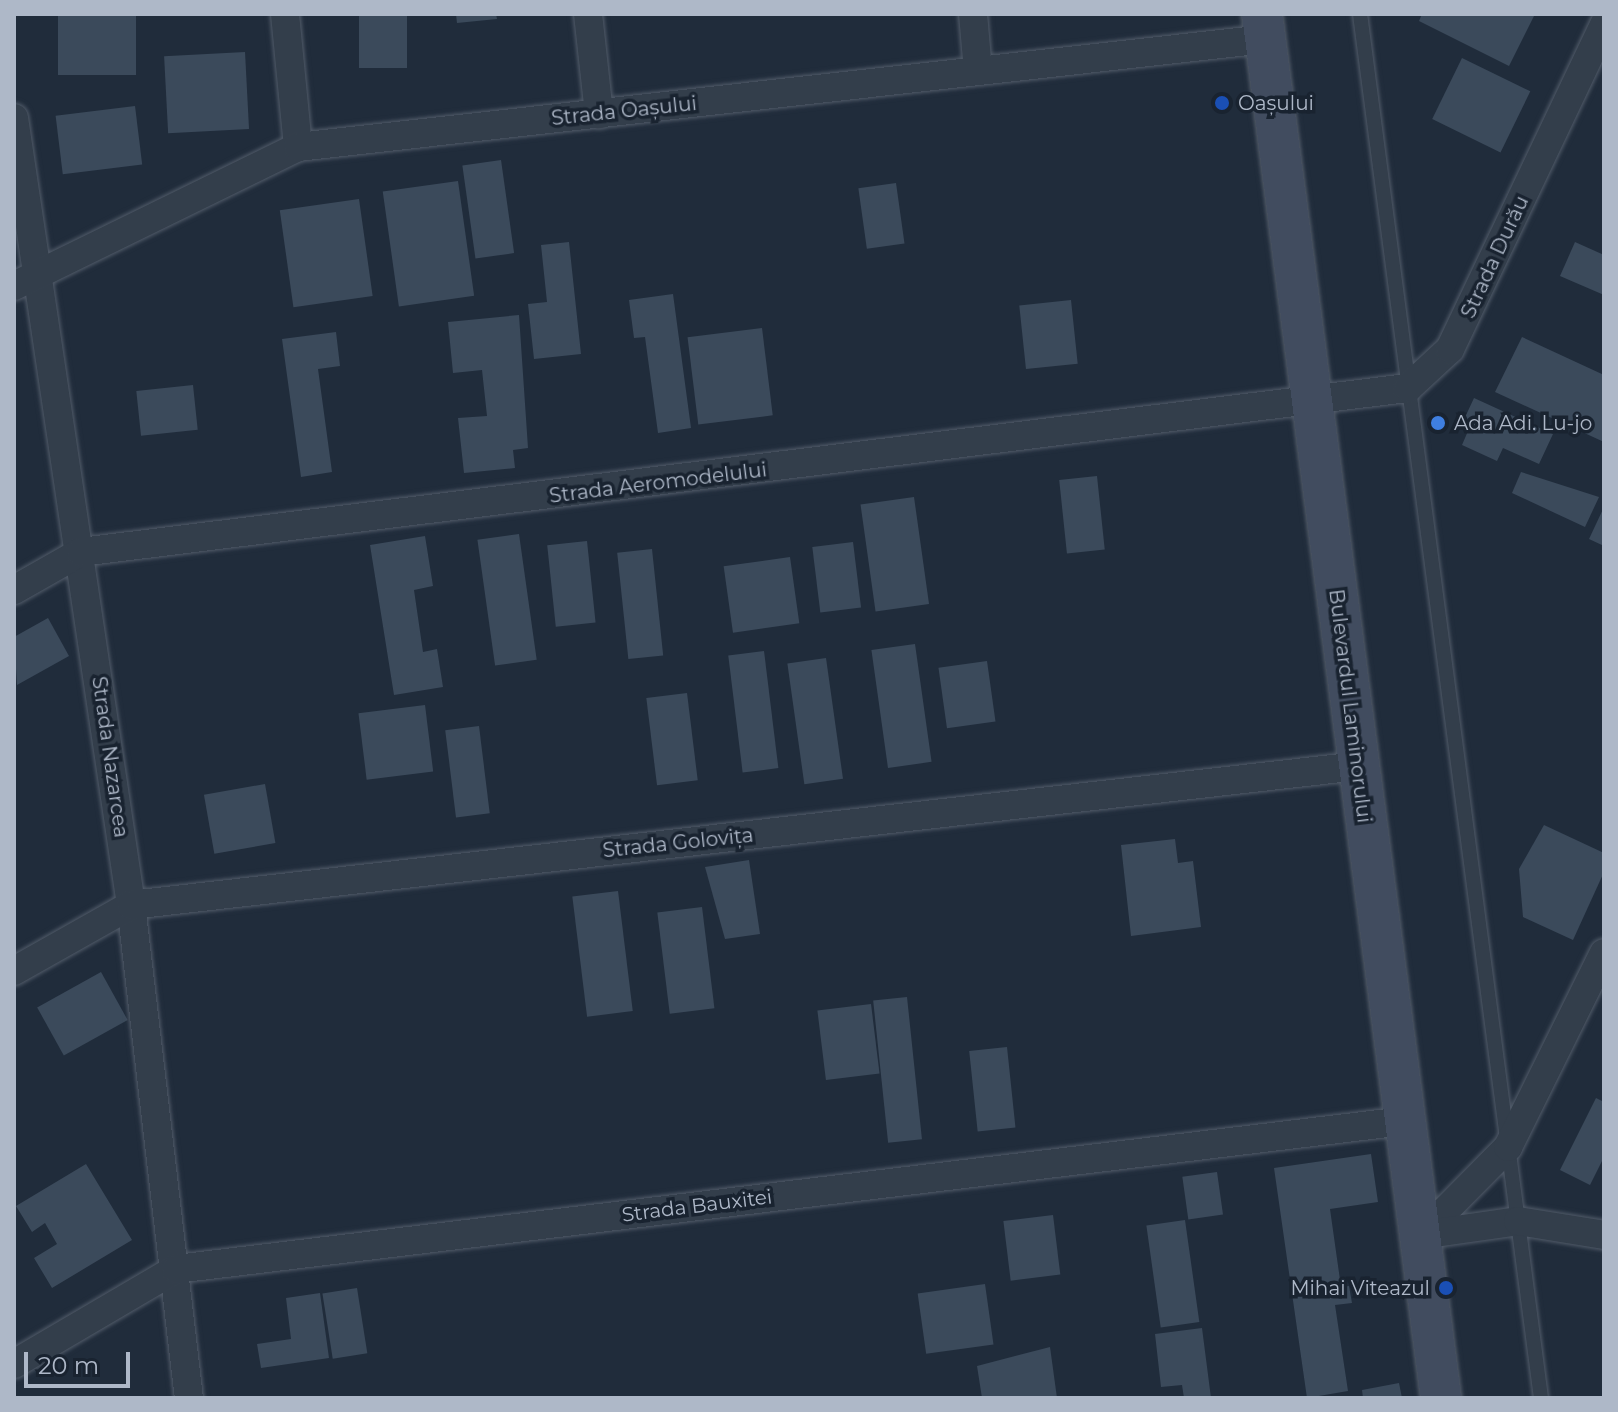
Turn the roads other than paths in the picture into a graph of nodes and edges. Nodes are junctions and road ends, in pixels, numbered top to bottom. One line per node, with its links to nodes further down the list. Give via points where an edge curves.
1 (285, 14): 10 (street)
2 (588, 14): 8 (street)
3 (973, 14): 7 (street)
4 (1360, 14): 12 (lane)
5 (1604, 24): 12 (street, Strada Durău, via 1450,349)
6 (1264, 26): 7 (street, Strada Oașului); 13 (street, Bulevardul Laminorului)
7 (978, 71): 8 (street, Strada Oașului)
8 (599, 114): 10 (street, Strada Oașului)
9 (14, 118): 11 (street, Strada Nazarcea)
10 (298, 147): 11 (street, Strada Oașului)
11 (26, 281): 14 (street, Strada Nazarcea)
12 (1408, 388): 13 (street); 21 (lane)
13 (1311, 405): 14 (street, Strada Aeromodelului); 16 (street, Bulevardul Laminorului)
14 (81, 552): 15 (street, Strada Aeromodelului); 17 (street, Strada Nazarcea)
15 (14, 590)
16 (1358, 766): 17 (street, Strada Golovița); 20 (street, Bulevardul Laminorului)
17 (131, 905): 19 (street, Strada Golovița); 25 (street, Strada Nazarcea)
18 (1604, 953): 21 (street)
19 (14, 971)
20 (1405, 1121): 23 (street, Bulevardul Laminorului); 25 (street, Strada Bauxitei)
21 (1508, 1147): 22 (lane); 23 (street)
22 (1518, 1221): 23 (street); 24 (street); 29 (lane)
23 (1421, 1235): 28 (street, Bulevardul Laminorului)
24 (1604, 1235)
25 (176, 1269): 26 (street, Strada Bauxitei); 27 (street, Strada Nazarcea)
26 (14, 1364)
27 (189, 1398)
28 (1441, 1398)
29 (1541, 1398)

